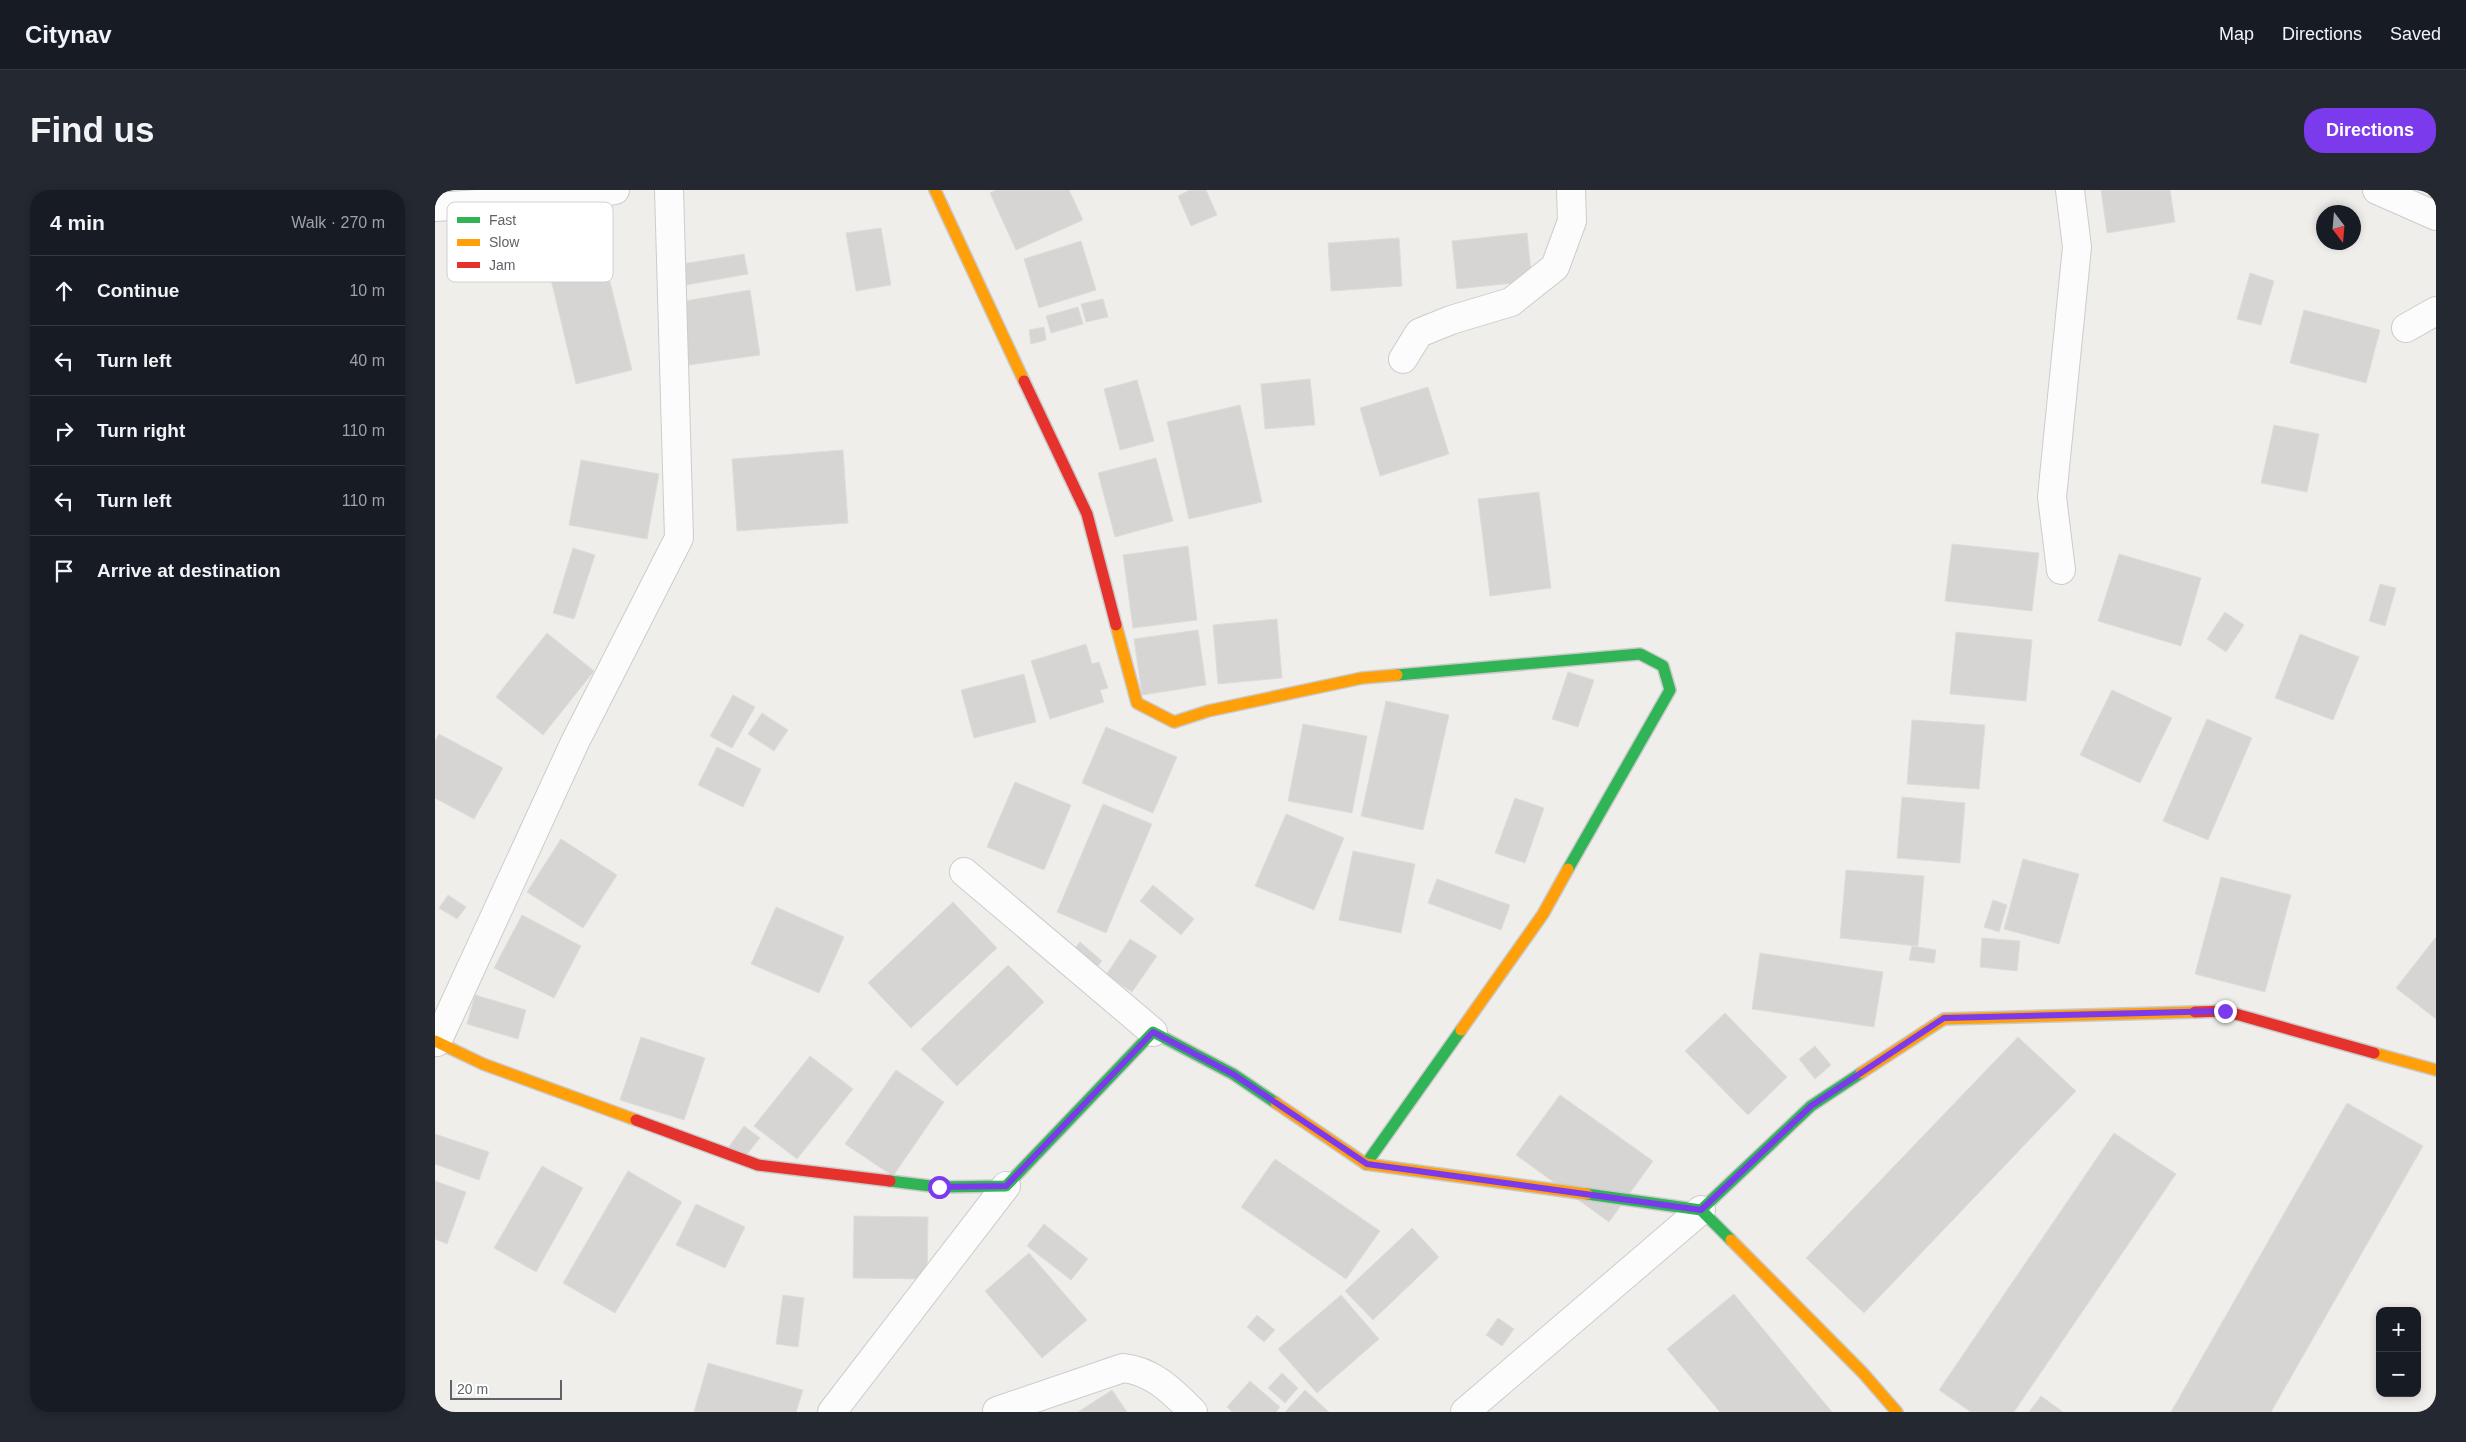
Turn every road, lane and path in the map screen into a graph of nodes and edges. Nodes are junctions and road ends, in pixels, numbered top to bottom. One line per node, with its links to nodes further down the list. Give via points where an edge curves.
1 (615, 190): 7 (street)
2 (669, 190): 15 (street, via 679,538 575,742)
3 (935, 190): 17 (street, via 1087,514 1137,703 1173,722 1208,711 1362,678 1640,654 1663,666 1670,690 1543,914)
4 (1571, 190): 11 (street, via 1572,221 1555,267 1511,302 1419,333)
5 (2069, 190): 12 (street, via 2077,247 2052,498)
6 (2377, 190): 8 (street)
7 (512, 202)
8 (2436, 216)
9 (2436, 311): 10 (street)
10 (2405, 328)
11 (1403, 359)
12 (2061, 570)
13 (964, 872): 14 (street)
14 (1153, 1032): 17 (street, via 1233,1074); 18 (street)
15 (436, 1041): 18 (street, via 483,1064 758,1165 939,1187)
16 (2436, 1070): 19 (street, via 2225,1011 1944,1018 1811,1106)
17 (1367, 1164): 19 (street)
18 (1006, 1186): 21 (street)
19 (1701, 1210): 23 (street); 24 (street, via 1863,1373)
20 (997, 1411): 22 (street, via 1123,1368 1137,1369 1164,1384)
21 (832, 1412)
22 (1193, 1412)
23 (1465, 1412)
24 (1897, 1412)

